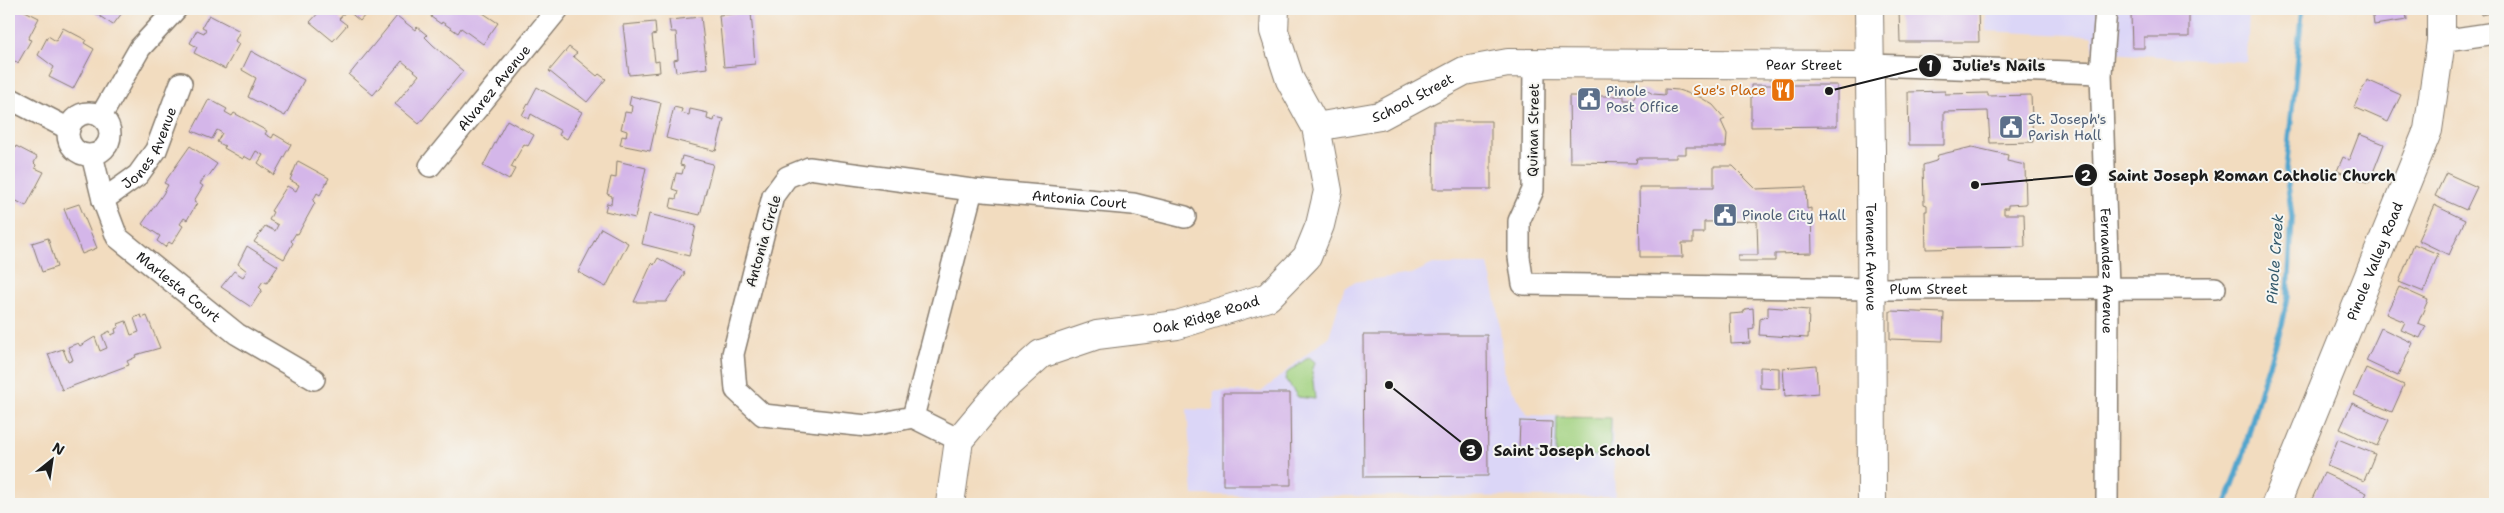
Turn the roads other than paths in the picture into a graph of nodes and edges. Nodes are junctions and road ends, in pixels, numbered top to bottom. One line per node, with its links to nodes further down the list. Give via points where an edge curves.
1 (176, 9): 14 (street, via 140,48)
2 (558, 9): 18 (street, Alvarez Avenue)
3 (1275, 9): 15 (street, Oak Ridge Road, via 1274,31 1290,80)
4 (1869, 9): 10 (street, Tennent Avenue)
5 (2106, 9): 11 (street, Fernandez Avenue)
6 (2441, 9): 8 (street, Pinole Valley Road)
7 (2495, 33): 8 (street)
8 (2441, 42): 32 (street, Pinole Valley Road, via 2428,130)
9 (1521, 64): 10 (street, Pear Street); 15 (street, School Street, via 1464,71 1380,116); 22 (street, Quinan Street, via 1533,190 1519,221)
10 (1871, 64): 11 (street, Pear Street); 25 (street, Tennent Avenue)
11 (2101, 73): 23 (street, Fernandez Avenue)
12 (181, 83): 20 (street, Jones Avenue, via 156,150 138,175)
13 (9, 98): 16 (street)
14 (101, 116): 16 (street, via 81,115); 17 (street, via 108,125 110,138 104,149)
15 (1316, 127): 28 (street, Oak Ridge Road, via 1328,191 1320,225 1307,257 1268,297 1177,325 1097,335 1042,354 1001,390)
16 (69, 129): 17 (street, via 74,148)
17 (92, 155): 20 (street, Marlesta Court)
18 (430, 166)
19 (972, 190): 21 (street, Antonia Court, via 1133,204); 27 (street); 27 (street, Antonia Circle, via 809,168 787,177 773,196 732,354 736,390 763,415 867,426)
20 (103, 200): 26 (street, Marlesta Court, via 117,237 237,334)
21 (1186, 217)
22 (1523, 284): 25 (street, Plum Street)
23 (2108, 288): 24 (street, Plum Street); 25 (street, Plum Street); 31 (street, Fernandez Avenue)
24 (2215, 288)
25 (1872, 289): 30 (street, Tennent Avenue)
26 (314, 379)
27 (913, 417): 28 (street)
28 (959, 440): 29 (street)
29 (950, 504)
30 (1872, 504)
31 (2107, 504)
32 (2276, 504)

